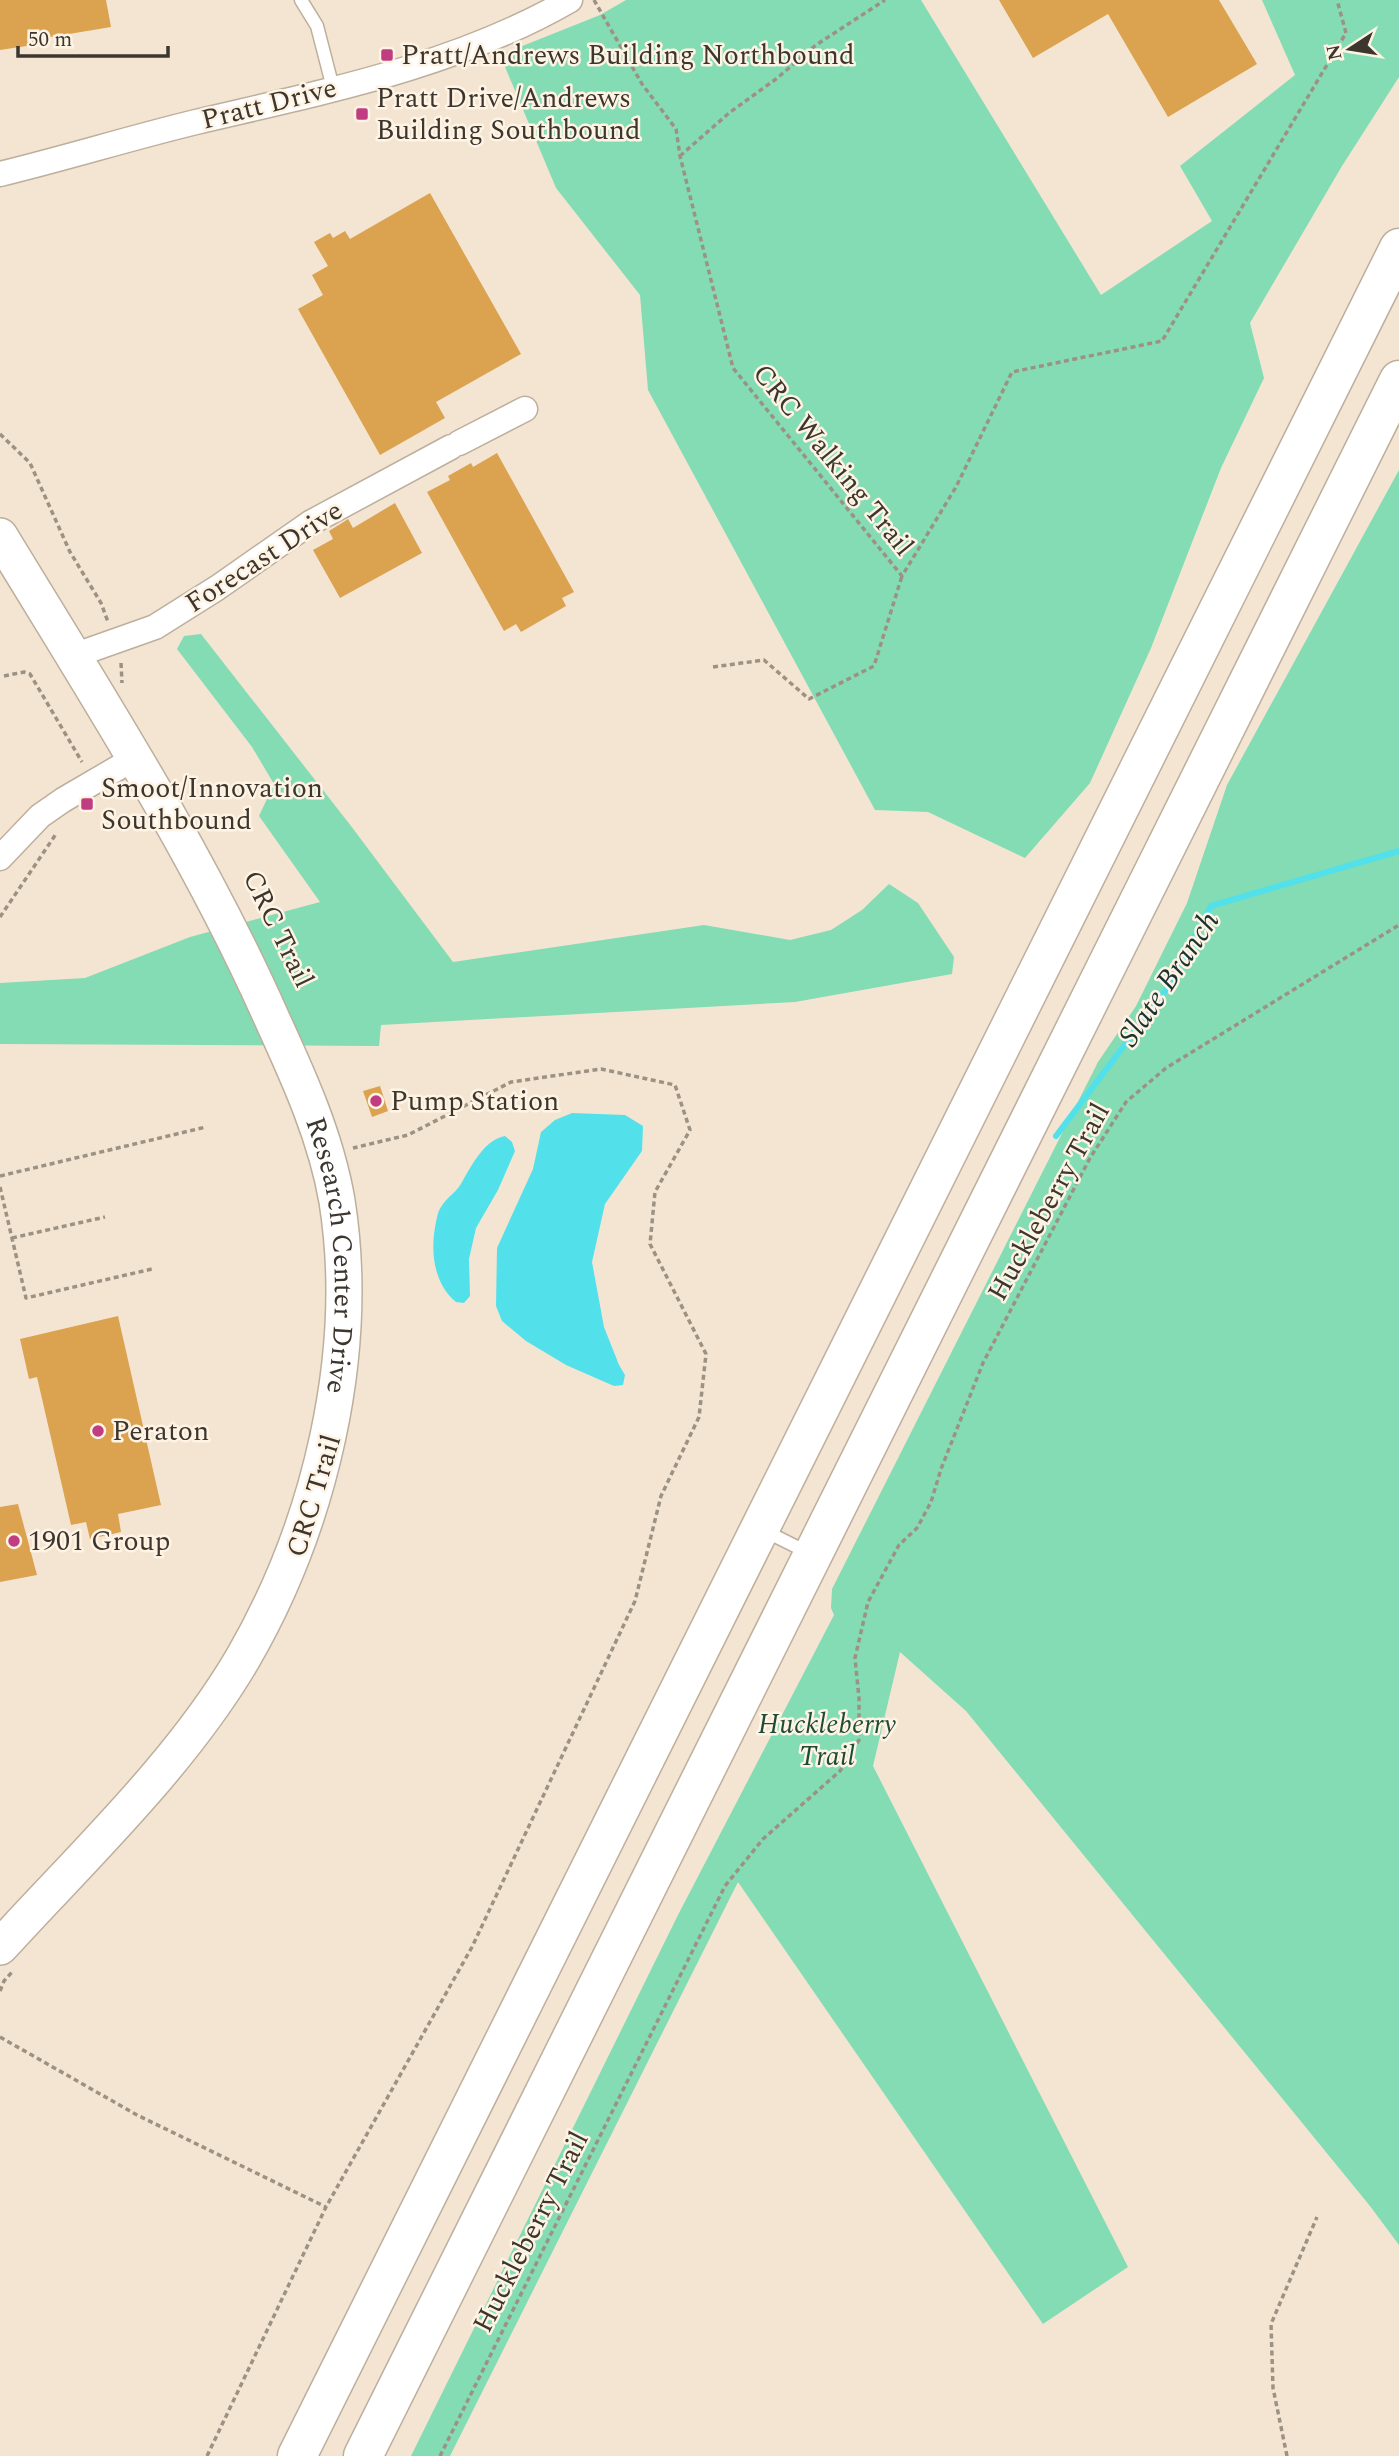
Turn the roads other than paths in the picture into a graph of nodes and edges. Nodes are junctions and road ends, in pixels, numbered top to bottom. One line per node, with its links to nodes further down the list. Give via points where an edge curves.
1 (301, 0): 3 (lane, via 317,26)
2 (570, 0): 3 (street, Pratt Drive, via 433,60)
3 (333, 89): 4 (street, Pratt Drive)
4 (0, 174)
5 (1399, 248): 12 (highway)
6 (1399, 380): 13 (highway)
7 (525, 409): 9 (street, Forecast Drive, via 310,523 155,627)
8 (0, 536): 9 (main road, Research Center Drive)
9 (73, 656): 10 (main road, Research Center Drive)
10 (135, 758): 11 (street, via 40,816); 14 (main road, Research Center Drive, via 223,912 314,1115 329,1163 343,1249 345,1297 339,1375 303,1528 243,1658 203,1718)
11 (0, 858)
12 (760, 1528): 13 (lane); 15 (highway)
13 (813, 1555): 16 (highway)
14 (7, 1959)
15 (297, 2456)
16 (363, 2456)

